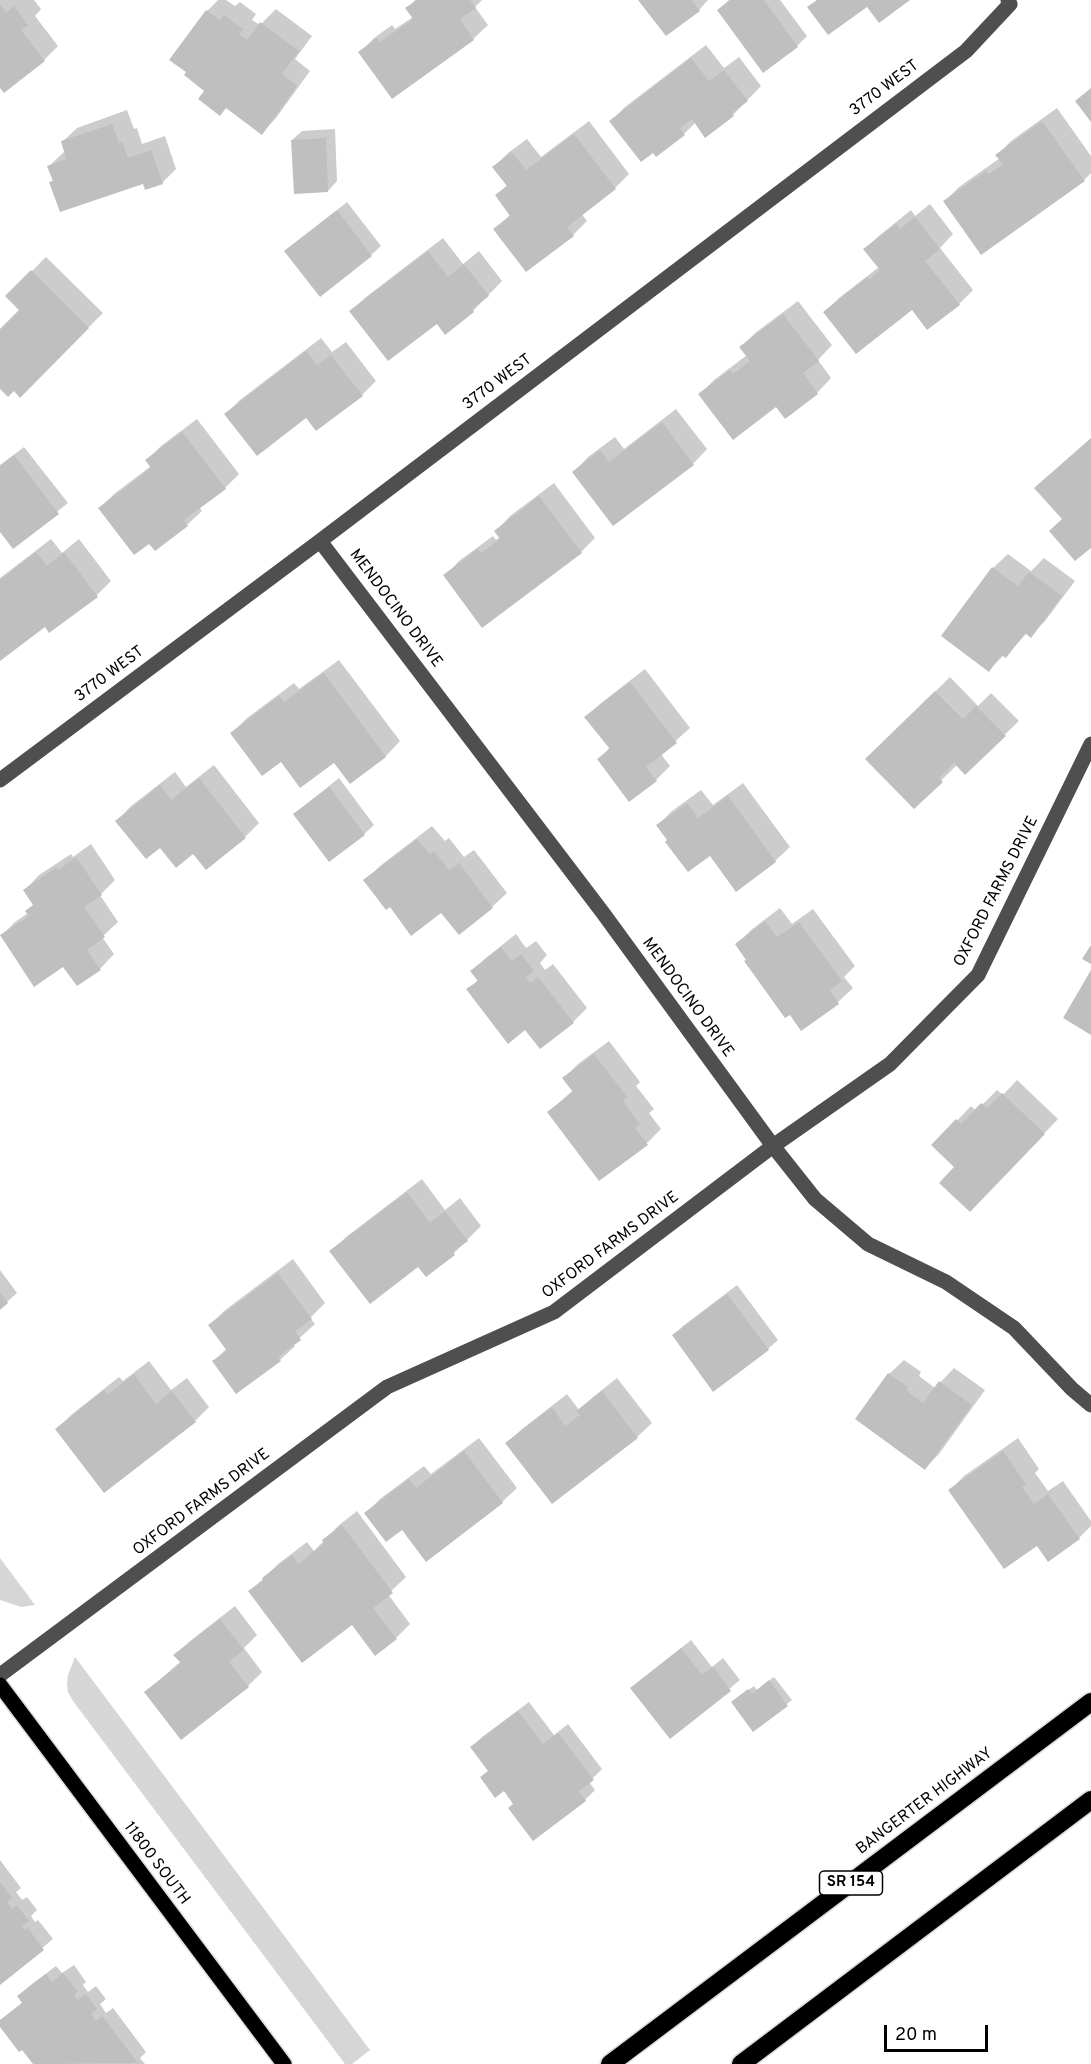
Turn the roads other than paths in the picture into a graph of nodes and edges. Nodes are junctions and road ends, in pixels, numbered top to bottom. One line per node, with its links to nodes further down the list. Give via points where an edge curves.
1 (1009, 2): 2 (street, 3770 WEST, via 966,51)
2 (320, 541): 4 (street, 3770 WEST); 5 (street, MENDOCINO DRIVE, via 603,913)
3 (1091, 744): 5 (street, OXFORD FARMS DRIVE, via 978,975 890,1064)
4 (0, 780)
5 (772, 1146): 6 (street, MENDOCINO DRIVE, via 815,1199 868,1244 946,1282 1014,1328); 7 (street, OXFORD FARMS DRIVE, via 554,1312 387,1387)
6 (1091, 1406)
7 (0, 1675)
8 (0, 1685): 11 (main road, 11800 SOUTH)
9 (1091, 1702): 12 (highway, BANGERTER HIGHWAY / SR 154)
10 (1091, 1800): 13 (highway)
11 (284, 2064)
12 (610, 2064)
13 (741, 2064)

